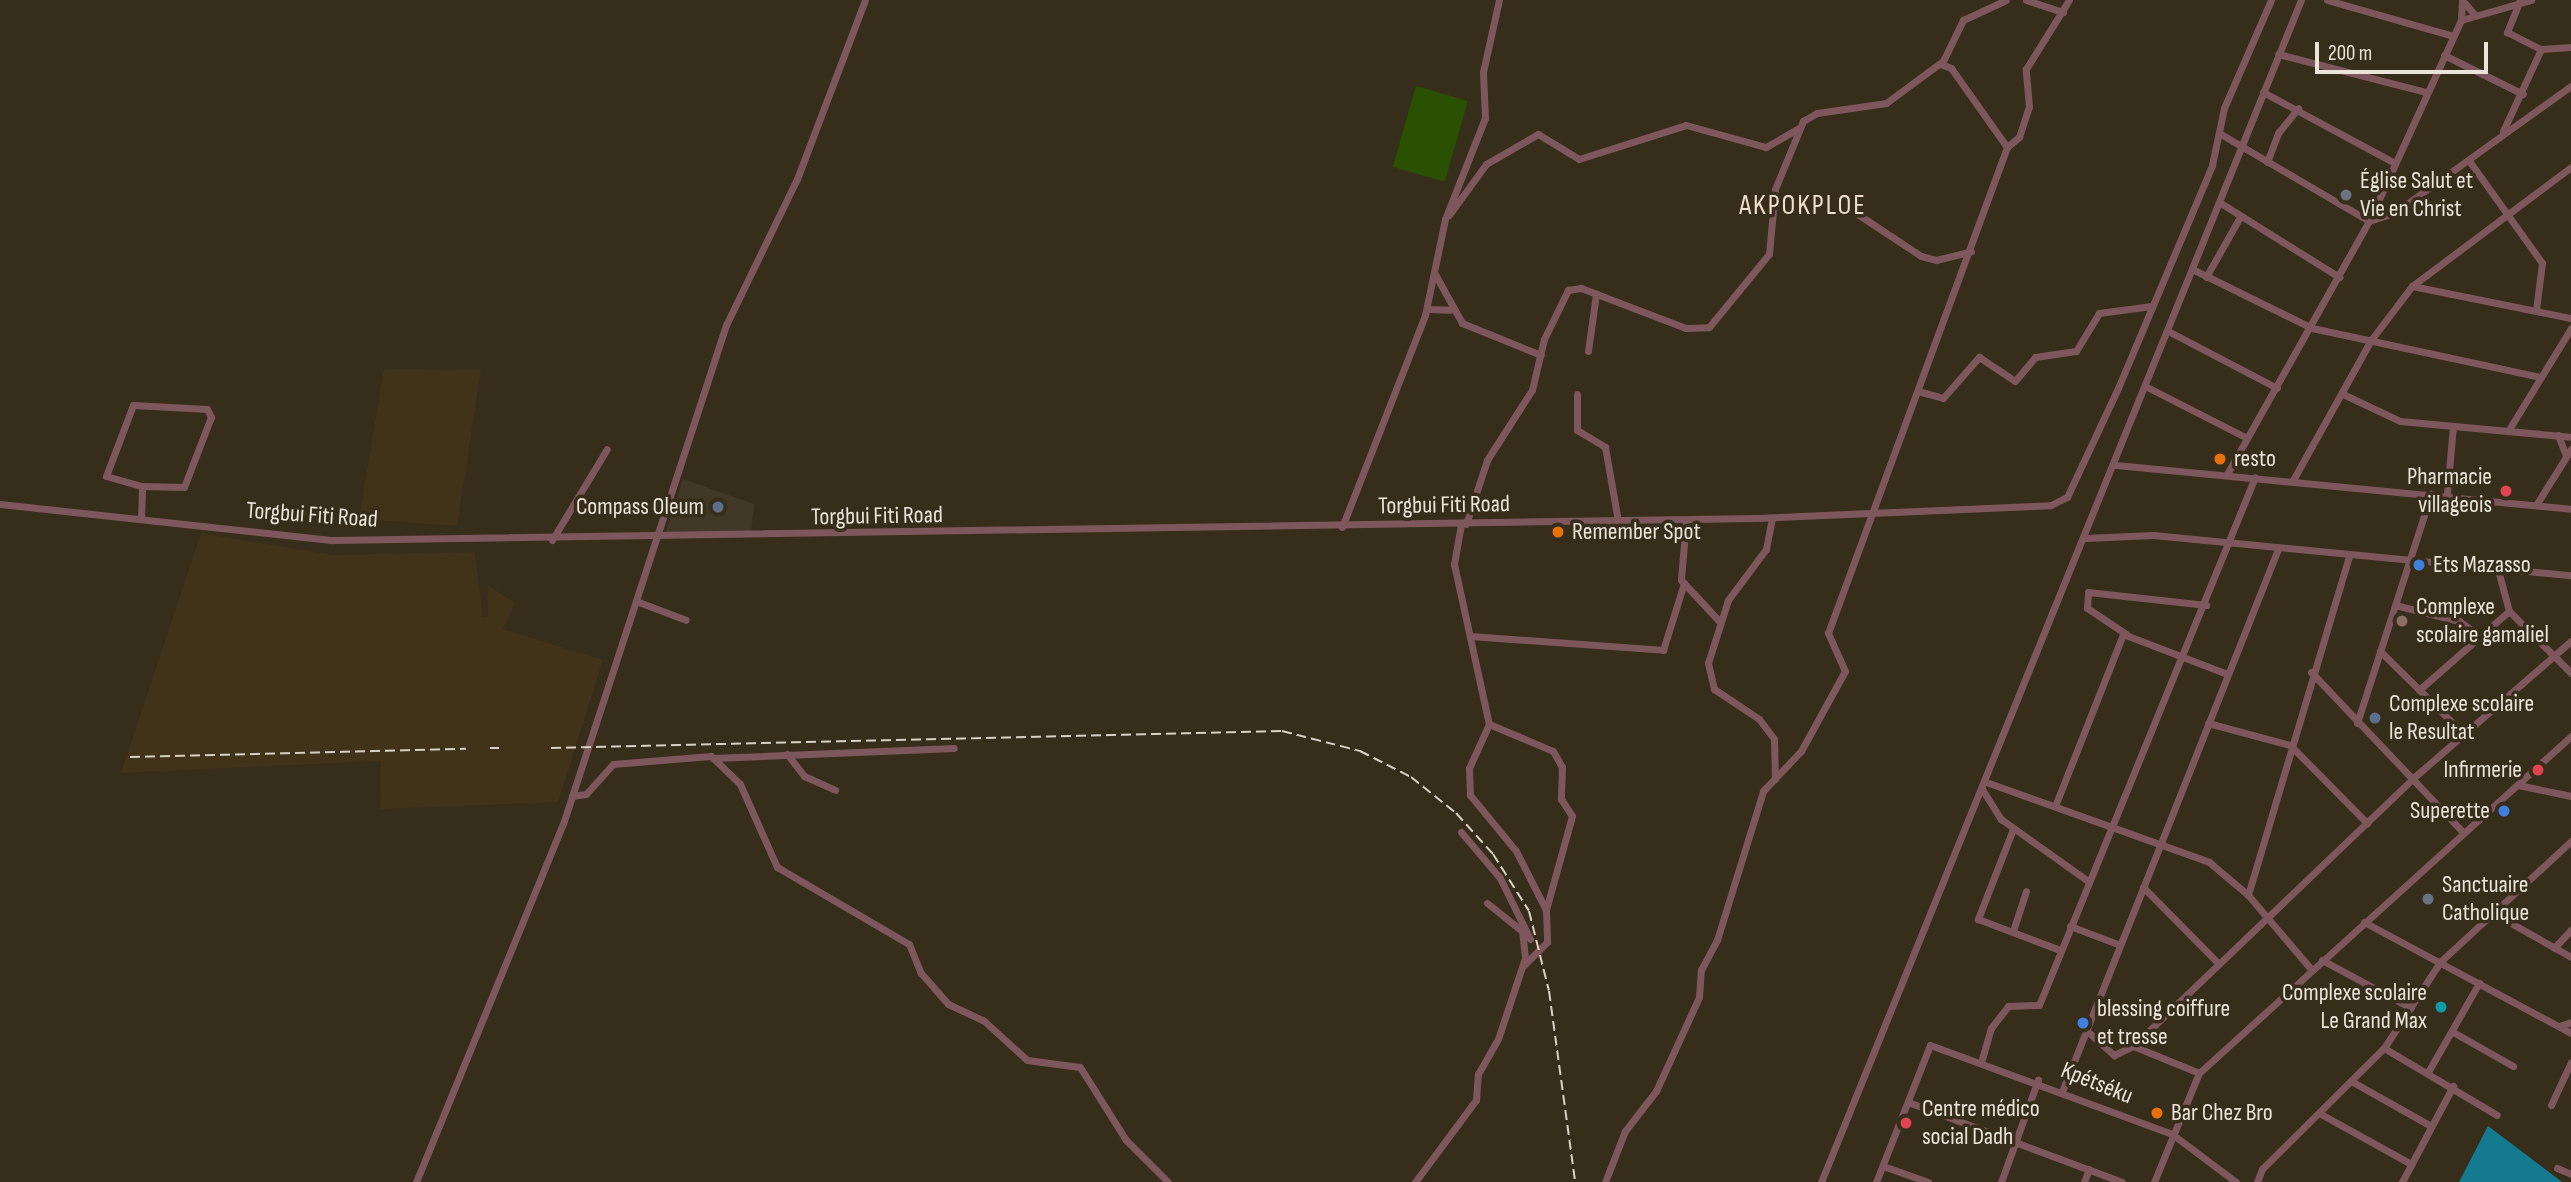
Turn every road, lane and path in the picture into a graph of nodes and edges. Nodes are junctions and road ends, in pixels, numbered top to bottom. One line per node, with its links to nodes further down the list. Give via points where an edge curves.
1 (865, 0): 92 (street, via 797,179 726,325)
2 (1499, 0): 38 (street, via 1483,72 1485,118)
3 (2006, 0): 19 (street, via 1963,20)
4 (2026, 0): 11 (street)
5 (2069, 0): 11 (street)
6 (2271, 0): 26 (street, Torgbui Fiti Road)
7 (2301, 0): 17 (street)
8 (2328, 0): 14 (street)
9 (2531, 0): 10 (street)
10 (2519, 2): 12 (street); 16 (street, via 2507,32)
11 (2063, 12): 28 (street, via 2026,69 2029,107 2019,137)
12 (2475, 15): 13 (street); 13 (street, via 2462,0)
13 (2461, 20): 14 (street)
14 (2453, 36): 18 (street)
15 (2571, 47): 16 (street)
16 (2540, 49): 23 (street)
17 (2278, 54): 21 (street); 22 (street)
18 (2444, 55): 22 (street); 23 (street)
19 (1940, 64): 25 (street, via 1886,103 1816,113); 28 (street, via 1951,68)
20 (2571, 86): 27 (street)
21 (2263, 92): 24 (street); 29 (street)
22 (2426, 92): 32 (street)
23 (2523, 94): 27 (street)
24 (2298, 108): 30 (street, via 2278,133); 32 (street)
25 (1800, 128): 38 (street, via 1766,147 1686,125 1579,159 1538,134 1486,164); 46 (street, via 1775,189 1769,254 1709,327 1686,328)
26 (2219, 133): 29 (street); 47 (street, Torgbui Fiti Road, via 2212,165)
27 (2501, 135): 31 (street)
28 (2007, 147): 40 (street)
29 (2240, 147): 30 (street); 34 (street)
30 (2267, 162): 39 (street)
31 (2470, 162): 36 (street); 39 (street, via 2394,213)
32 (2396, 163): 39 (street)
33 (2571, 167): 36 (street)
34 (2219, 202): 37 (street); 41 (street)
35 (1859, 215): 40 (street, via 1929,258)
36 (2506, 215): 45 (street); 50 (street, via 2542,263)
37 (2239, 217): 43 (street); 44 (street)
38 (1445, 219): 42 (street)
39 (2369, 221): 44 (street)
40 (1971, 251): 63 (street)
41 (2192, 270): 43 (street); 54 (street)
42 (1434, 272): 48 (street); 49 (street)
43 (2206, 277): 52 (street)
44 (2339, 277): 52 (street)
45 (2412, 286): 50 (street); 56 (street)
46 (1596, 294): 55 (street, via 1567,290); 58 (street)
47 (2152, 306): 63 (street, via 2099,313 2076,351 2035,357 2015,382 1979,357 1942,398); 83 (street, Torgbui Fiti Road, via 2067,497 2031,509)
48 (1427, 309): 49 (street); 89 (street)
49 (1450, 310): 57 (street, via 1462,323)
50 (2536, 310): 51 (street)
51 (2571, 318)
52 (2312, 327): 56 (street); 62 (street)
53 (2571, 328): 60 (street)
54 (2168, 331): 61 (street); 62 (street)
55 (1544, 339): 57 (street); 59 (street)
56 (2371, 340): 60 (street); 65 (street)
57 (1530, 346): 59 (street)
58 (1588, 351)
59 (1541, 355): 88 (street, via 1532,390 1487,460)
60 (2540, 377): 67 (street)
61 (2145, 386): 70 (street); 73 (street)
62 (2277, 388): 70 (street)
63 (1921, 392): 83 (street)
64 (1577, 394): 87 (street, via 1577,430 1605,447)
65 (2345, 395): 66 (street, via 2391,419); 76 (street)
66 (2453, 426): 67 (street); 79 (street)
67 (2508, 431): 68 (street)
68 (2558, 435): 69 (street); 72 (street)
69 (2571, 437)
70 (2247, 438): 74 (street)
71 (607, 449): 91 (street)
72 (2569, 452): 81 (street)
73 (2116, 465): 74 (street); 90 (street)
74 (2227, 474): 75 (street)
75 (2255, 477): 76 (street); 93 (street)
76 (2292, 480): 78 (street)
77 (142, 486): 77 (street, via 106,476 134,405 207,409 211,417 184,487); 85 (street)
78 (2431, 494): 79 (street); 96 (street)
79 (2447, 494): 81 (street)
80 (0, 504): 85 (street, Torgbui Fiti Road)
81 (2536, 505): 82 (street)
82 (2571, 509)
83 (1872, 514): 84 (street, Torgbui Fiti Road); 126 (street, via 1828,633 1845,671 1801,751)
84 (1772, 518): 86 (street, Torgbui Fiti Road); 105 (street, via 1766,549 1728,600)
85 (141, 519): 91 (street, Torgbui Fiti Road, via 333,540)
86 (1686, 520): 87 (street, Torgbui Fiti Road); 99 (street)
87 (1618, 521): 88 (street, Torgbui Fiti Road)
88 (1463, 524): 89 (street, Torgbui Fiti Road); 108 (street, via 1454,564)
89 (1342, 527): 92 (street, Torgbui Fiti Road)
90 (2086, 538): 93 (street, via 2153,535); 129 (street)
91 (552, 540): 92 (street, Torgbui Fiti Road)
92 (656, 540): 100 (street)
93 (2231, 544): 94 (street); 101 (street)
94 (2278, 549): 95 (street); 115 (street)
95 (2349, 556): 96 (street); 113 (street)
96 (2412, 562): 97 (street); 102 (street)
97 (2498, 570): 98 (street); 103 (street)
98 (2571, 575)
99 (1684, 583): 105 (street); 108 (street, via 1679,616 1663,650)
100 (636, 601): 104 (street); 131 (street)
101 (2206, 605): 106 (street, via 2088,592 2087,608); 111 (street)
102 (2399, 606): 107 (street, via 2459,621); 110 (street)
103 (2509, 611): 107 (street); 112 (street)
104 (686, 620)
105 (1720, 622): 126 (street, via 1710,677 1724,700 1770,733)
106 (2126, 634): 111 (street); 133 (street)
107 (2479, 635): 116 (street)
108 (1470, 636): 119 (street)
109 (2571, 641): 112 (street)
110 (2380, 651): 116 (street); 118 (street)
111 (2185, 657): 115 (street); 135 (street)
112 (2556, 657): 114 (street); 120 (street)
113 (2311, 672): 118 (street); 122 (street)
114 (2571, 673)
115 (2227, 674): 117 (street)
116 (2419, 690): 120 (street)
117 (2208, 723): 122 (street); 140 (street)
118 (2357, 723): 127 (street)
119 (1489, 724): 147 (street, via 1469,768 1470,795 1516,851); 147 (street, via 1553,751 1562,766 1559,790 1572,816)
120 (2463, 734): 127 (street)
121 (2571, 736): 128 (street)
122 (2290, 745): 134 (street); 145 (street)
123 (954, 748): 124 (street)
124 (787, 754): 125 (street); 130 (street, via 804,776)
125 (713, 758): 131 (street, via 613,764 586,794); 196 (street, via 740,784 777,867 909,944 921,973 947,1004 983,1020 1027,1060 1080,1067 1126,1140)
126 (1775, 779): 198 (street, via 1763,791 1717,940 1701,970 1699,997 1656,1091 1625,1131)
127 (2412, 780): 134 (street); 137 (street)
128 (2518, 785): 132 (street); 137 (street)
129 (1984, 786): 133 (street); 136 (street); 199 (street)
130 (835, 790)
131 (572, 796): 195 (street)
132 (2571, 796)
133 (2054, 806): 135 (street)
134 (2367, 822): 149 (street)
135 (2117, 829): 140 (street); 142 (street)
136 (2012, 830): 142 (street); 153 (street, via 1978,917)
137 (2462, 831): 150 (street)
138 (1461, 832): 156 (street, via 1500,878)
139 (2571, 841): 141 (street)
140 (2160, 843): 143 (street); 145 (street, via 2209,862)
141 (2567, 850): 148 (street)
142 (2088, 881): 151 (street)
143 (2143, 887): 154 (street); 161 (street)
144 (2026, 891): 153 (street)
145 (2248, 895): 149 (street)
146 (1487, 903): 162 (street, via 1527,939)
147 (1546, 910): 156 (street, via 1548,942)
148 (2493, 913): 155 (street); 160 (street)
149 (2266, 919): 161 (street); 163 (street)
150 (2364, 922): 159 (street); 160 (street)
151 (2070, 926): 154 (street); 157 (street)
152 (2571, 930): 155 (street)
153 (2013, 931): 157 (street)
154 (2120, 945): 168 (street)
155 (2554, 948): 158 (street)
156 (1535, 950): 162 (street)
157 (2060, 950): 173 (street, via 2039,1005 2008,1006 1991,1028)
158 (2571, 957)
159 (2322, 960): 163 (street); 165 (street)
160 (2440, 962): 164 (street); 165 (street)
161 (2218, 964): 171 (street)
162 (1522, 967): 197 (street, via 1478,1074 1476,1100)
163 (2311, 969): 177 (street)
164 (2479, 983): 167 (street); 169 (street)
165 (2411, 1009): 172 (street)
166 (2571, 1022): 167 (street)
167 (2559, 1026): 170 (street)
168 (2086, 1030): 171 (street, via 2113,1055); 181 (street)
169 (2453, 1032): 175 (street); 176 (street)
170 (2571, 1033)
171 (2133, 1046): 177 (street)
172 (2384, 1048): 176 (street); 179 (street)
173 (1982, 1059): 178 (street, Kpétséku); 182 (street, Kpétséku, via 1930,1045)
174 (2571, 1062): 183 (street)
175 (2513, 1066)
176 (2428, 1072): 180 (street)
177 (2199, 1073): 187 (street)
178 (2038, 1080): 181 (street, Kpétséku); 188 (street)
179 (2351, 1081): 184 (street); 186 (street)
180 (2453, 1086): 185 (street); 186 (street)
181 (2063, 1089): 187 (street, Kpétséku)
182 (1908, 1102): 188 (street); 190 (street)
183 (2551, 1105)
184 (2319, 1113): 189 (street); 206 (street)
185 (2497, 1115)
186 (2431, 1126): 189 (street)
187 (2172, 1134): 194 (street, Kpétséku); 205 (street)
188 (2016, 1141): 192 (street); 202 (street)
189 (2412, 1164): 207 (street)
190 (1883, 1166): 200 (street); 201 (street)
191 (2557, 1168): 193 (street)
192 (2089, 1169): 203 (street); 204 (street)
193 (2571, 1174)
194 (2233, 1181)
195 (416, 1182)
196 (1168, 1182)
197 (1415, 1182)
198 (1605, 1182)
199 (1821, 1182)
200 (1876, 1182)
201 (1928, 1182)
202 (2001, 1182)
203 (2084, 1182)
204 (2122, 1182)
205 (2154, 1182)
206 (2257, 1182)
207 (2402, 1182)

